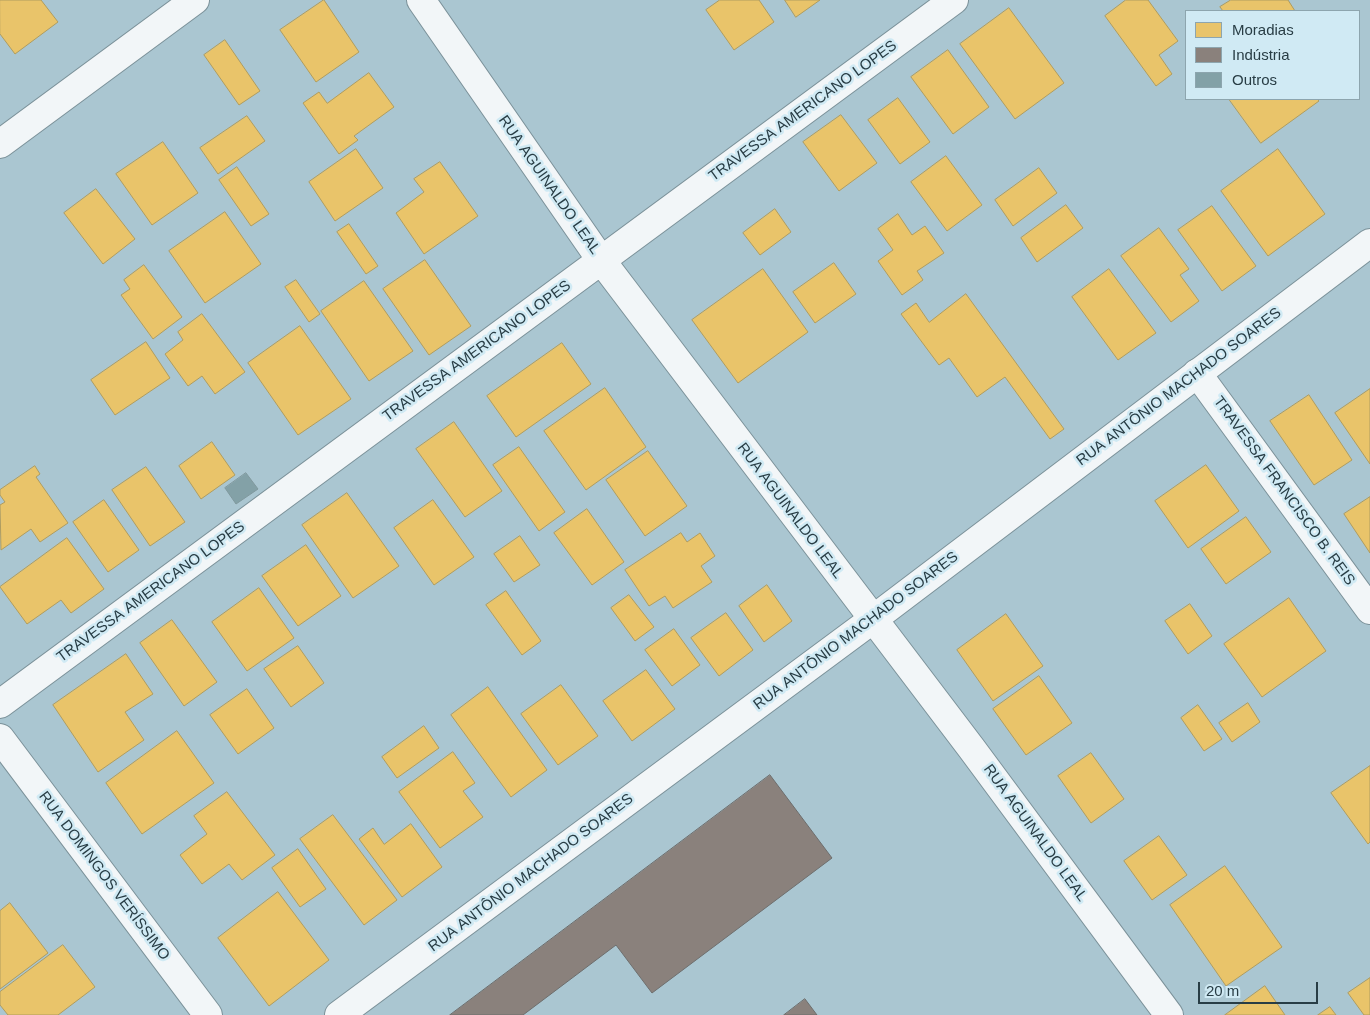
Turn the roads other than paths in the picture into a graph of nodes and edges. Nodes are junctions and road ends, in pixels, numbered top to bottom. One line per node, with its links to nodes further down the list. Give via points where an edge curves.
1 (195, 0): 4 (street)
2 (421, 0): 6 (street, RUA AGUINALDO LEAL)
3 (954, 0): 6 (street, TRAVESSA AMERICANO LOPES)
4 (0, 144)
5 (1370, 243): 7 (street, RUA ANTÔNIO MACHADO SOARES)
6 (601, 260): 9 (street, RUA AGUINALDO LEAL); 10 (street, TRAVESSA AMERICANO LOPES)
7 (1197, 373): 8 (street, TRAVESSA FRANCISCO B. REIS); 9 (street, RUA ANTÔNIO MACHADO SOARES)
8 (1370, 610)
9 (872, 620): 13 (street, RUA ANTÔNIO MACHADO SOARES); 14 (street, RUA AGUINALDO LEAL)
10 (0, 704)
11 (0, 738): 12 (street, RUA DOMINGOS VERÍSSIMO)
12 (208, 1015)
13 (339, 1015)
14 (1169, 1015)

